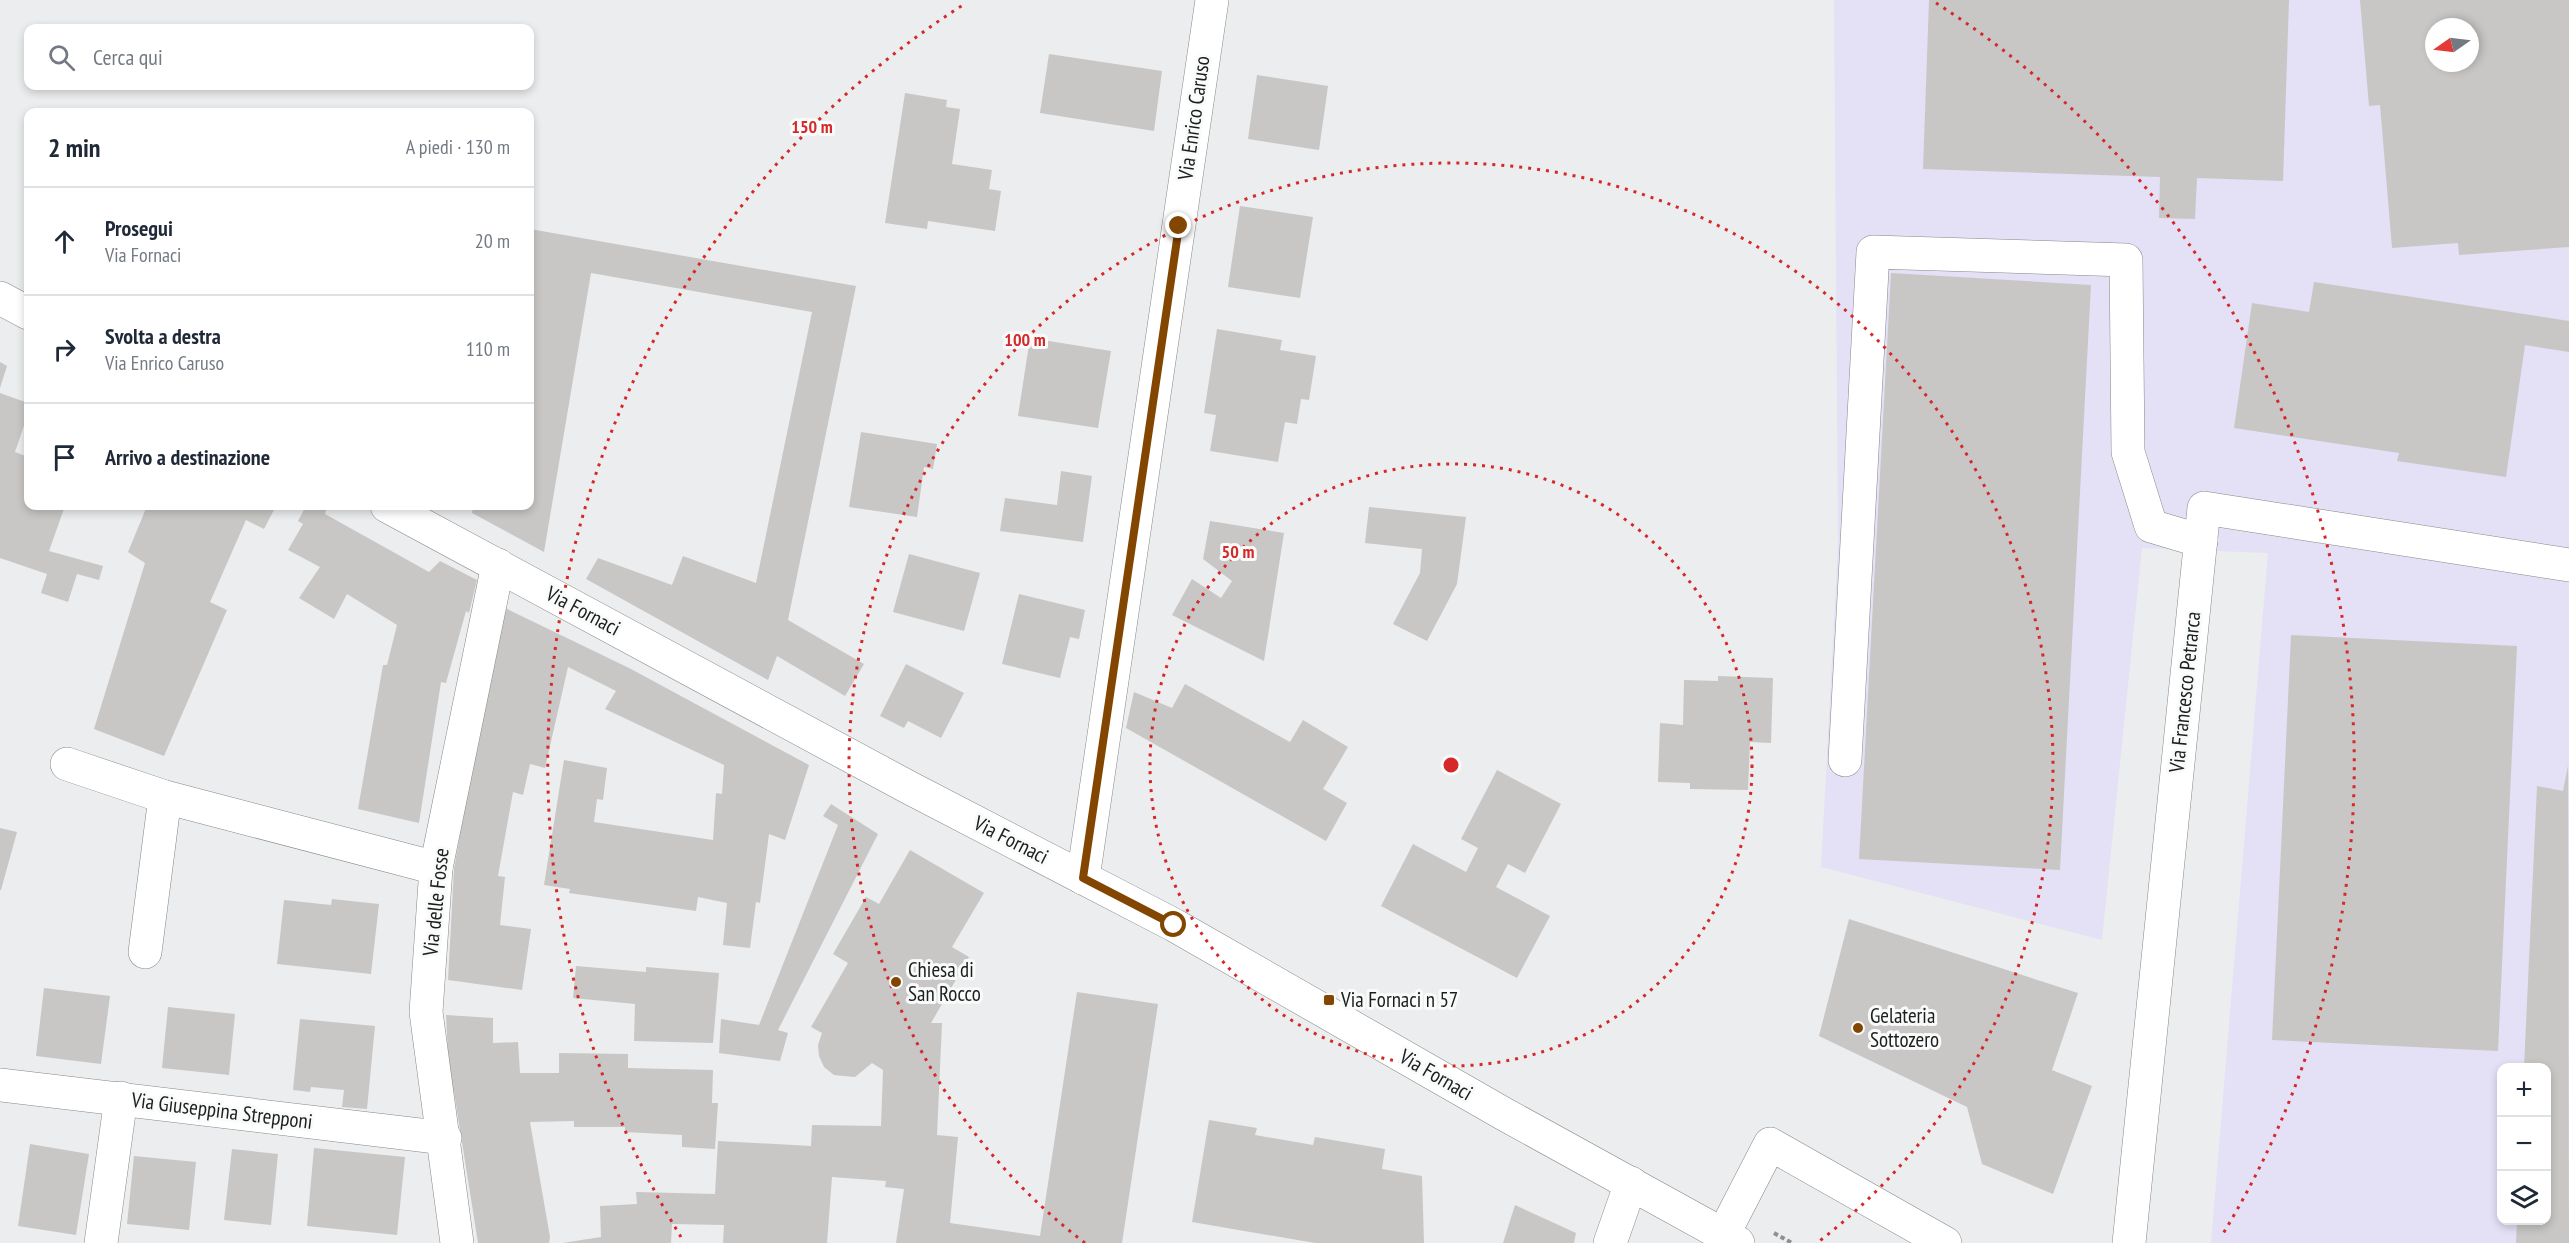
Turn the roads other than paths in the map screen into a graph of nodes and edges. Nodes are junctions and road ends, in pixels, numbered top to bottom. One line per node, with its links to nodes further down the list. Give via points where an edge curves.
1 (1212, 0): 12 (street, Via Enrico Caruso)
2 (0, 297): 3 (street)
3 (24, 311)
4 (395, 510): 6 (street, Via Fornaci)
5 (2201, 541): 7 (street, Via Francesco Petrarca, via 2204,508); 8 (street, via 2151,526 2128,452 2126,261 1873,252); 23 (street, Via Francesco Petrarca)
6 (498, 565): 11 (street, Via delle Fosse); 12 (street, Via Fornaci)
7 (2569, 566)
8 (1845, 760)
9 (67, 764): 10 (street)
10 (165, 797): 11 (street); 13 (street)
11 (436, 868): 16 (street, Via delle Fosse, via 426,1012)
12 (1083, 878): 17 (street, Via Fornaci, via 1174,925)
13 (145, 952)
14 (0, 1086): 15 (street, Via Giuseppina Strepponi)
15 (121, 1098): 16 (street, Via Giuseppina Strepponi); 19 (street)
16 (445, 1138): 20 (street, Via delle Fosse)
17 (1630, 1183): 18 (street, Via Fornaci); 21 (street)
18 (1731, 1239): 22 (street, via 1770,1144)
19 (101, 1243)
20 (458, 1243)
21 (1610, 1243)
22 (1945, 1243)
23 (2129, 1243)

